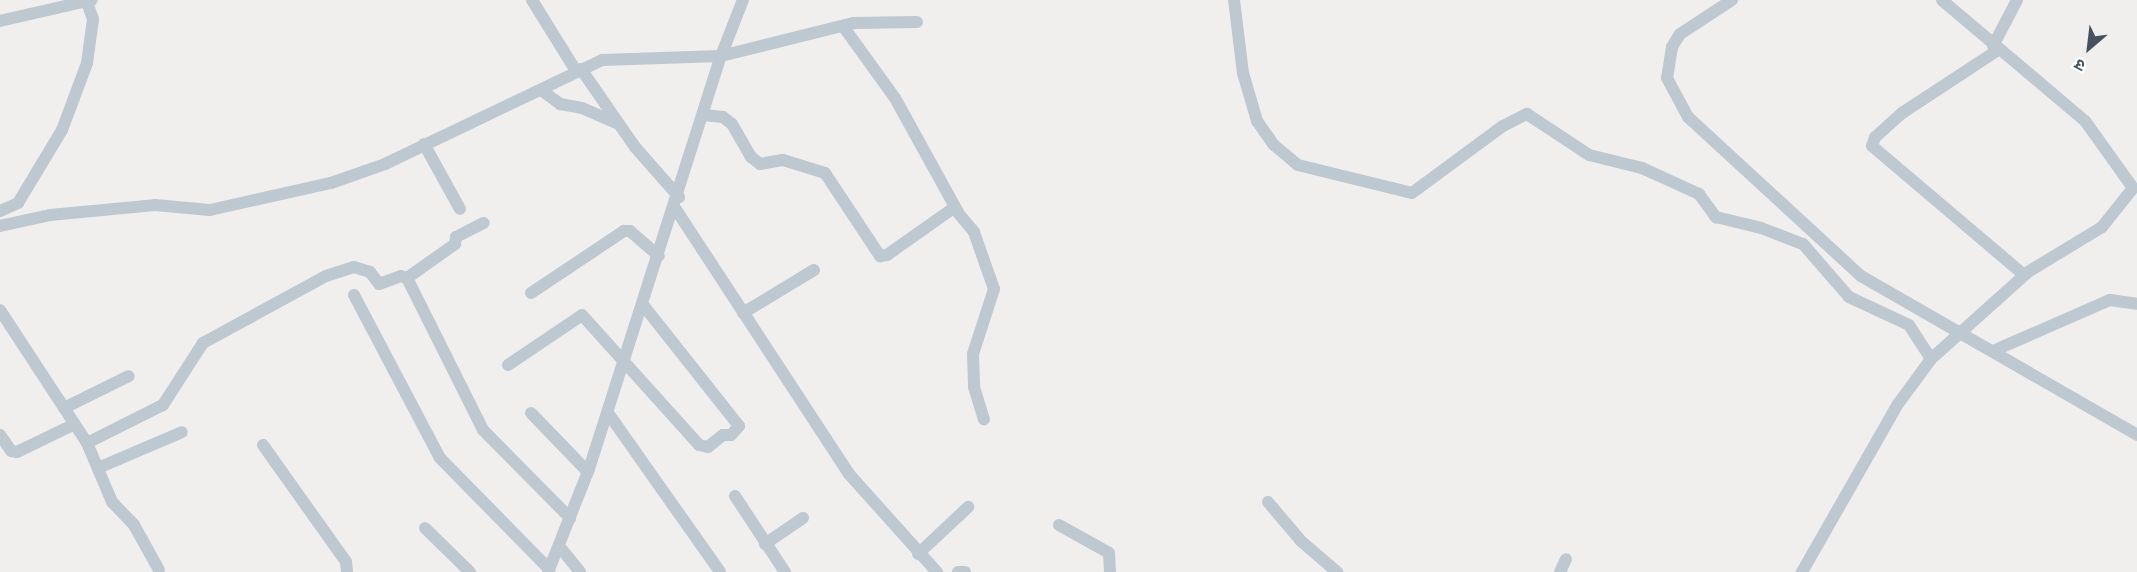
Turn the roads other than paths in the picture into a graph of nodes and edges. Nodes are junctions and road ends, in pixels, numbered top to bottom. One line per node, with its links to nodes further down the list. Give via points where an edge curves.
1 (89, 0): 8 (street); 22 (street, via 93,19 87,63 62,130 18,204)
2 (532, 0): 13 (street)
3 (743, 0): 12 (street)
4 (1234, 0): 38 (street, via 1251,101 1261,128 1285,155 1313,171 1412,193 1503,126 1527,114 1589,155 1642,168 1699,194 1716,217 1803,244 1849,297 1909,325)
5 (1732, 0): 35 (street, via 1713,9 1674,42 1666,72 1680,106 1735,164 1861,276)
6 (1942, 0): 11 (street)
7 (2017, 0): 11 (street)
8 (0, 21)
9 (917, 22): 10 (street, via 873,21)
10 (843, 26): 12 (street); 20 (street, via 895,98)
11 (1996, 48): 18 (street, via 2085,121); 27 (street, via 1902,113 1875,137 1872,146)
12 (721, 56): 13 (street, via 619,58); 15 (street)
13 (579, 70): 14 (street); 16 (street)
14 (541, 90): 16 (street, via 560,104 582,108); 17 (street)
15 (703, 115): 19 (street); 20 (street, via 723,117 732,124 760,164 783,160 825,172 880,256)
16 (620, 124): 19 (street)
17 (424, 144): 21 (street); 24 (street, via 332,183 242,203 186,210 155,205 50,215)
18 (2135, 186): 27 (street, via 2102,227)
19 (677, 202): 25 (street); 34 (street)
20 (955, 207): 44 (street, via 974,232 994,289 973,354 974,387)
21 (460, 209)
22 (0, 211)
23 (484, 223): 28 (street, via 456,237 455,244)
24 (0, 226)
25 (659, 256): 29 (street, via 630,231 624,231); 32 (street)
26 (814, 270): 34 (street)
27 (2024, 275): 35 (street)
28 (407, 278): 49 (street, via 401,276 379,284 370,272 354,267 326,276 202,343 163,405); 56 (street, via 483,430)
29 (531, 293)
30 (354, 295): 65 (street, via 440,458)
31 (2137, 304): 36 (street, via 2110,300)
32 (643, 305): 37 (street); 37 (street, via 740,428 708,447 699,445)
33 (0, 310): 41 (street)
34 (743, 313): 62 (street, via 849,474)
35 (1962, 332): 36 (street); 38 (street)
36 (1993, 351): 48 (street)
37 (626, 359): 39 (street, via 582,315); 43 (street)
38 (1931, 359): 77 (street, via 1898,404)
39 (508, 365)
40 (129, 376): 41 (street)
41 (64, 408): 45 (street)
42 (531, 413): 52 (street)
43 (608, 413): 52 (street); 69 (street)
44 (984, 420)
45 (75, 424): 47 (street, via 17,452 11,451); 49 (street)
46 (182, 432): 51 (street)
47 (0, 435)
48 (2137, 435)
49 (87, 442): 51 (street)
50 (263, 445): 66 (street, via 346,562)
51 (98, 468): 64 (street, via 112,502 134,525)
52 (588, 472): 56 (street)
53 (735, 496): 60 (street)
54 (1268, 502): 75 (street, via 1301,541)
55 (968, 507): 62 (street)
56 (570, 518): 61 (street)
57 (803, 518): 60 (street)
58 (1059, 525): 74 (street, via 1109,553)
59 (425, 528): 67 (street)
60 (765, 544): 70 (street)
61 (559, 546): 65 (street); 68 (street)
62 (918, 554): 71 (street)
63 (1566, 560): 76 (street)
64 (159, 570)
65 (549, 570)
66 (347, 572)
67 (470, 572)
68 (580, 572)
69 (720, 572)
70 (785, 572)
71 (938, 572)
72 (958, 572): 73 (street)
73 (965, 572)
74 (1110, 572)
75 (1337, 572)
76 (1560, 572)
77 (1802, 572)

